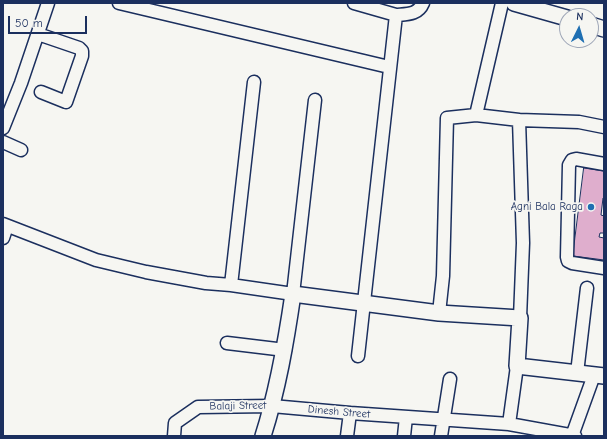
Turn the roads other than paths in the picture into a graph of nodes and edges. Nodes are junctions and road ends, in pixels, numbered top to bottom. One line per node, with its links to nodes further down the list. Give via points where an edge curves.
1 (119, 3): 10 (street)
2 (354, 3): 7 (street)
3 (423, 3): 7 (street, via 421,8 412,14)
4 (502, 3): 14 (street)
5 (514, 3): 8 (street)
6 (43, 5): 9 (street)
7 (396, 15): 10 (street)
8 (559, 16)
9 (38, 34): 12 (street, via 82,51 66,102); 17 (street)
10 (390, 67): 27 (street)
11 (254, 82): 24 (street)
12 (41, 92)
13 (315, 100): 26 (street)
14 (476, 115): 15 (street); 28 (street, via 447,118 443,276)
15 (519, 120): 16 (street, via 579,122); 29 (street, via 523,243)
16 (604, 127)
17 (3, 128)
18 (3, 142): 19 (street)
19 (21, 150)
20 (604, 164): 23 (street, via 576,159 569,165 567,257 572,263)
21 (5, 225): 22 (street); 24 (street, via 96,260 146,272)
22 (3, 238)
23 (604, 268)
24 (231, 285): 26 (street)
25 (587, 288): 34 (street)
26 (293, 294): 27 (street); 31 (street)
27 (364, 304): 28 (street); 32 (street)
28 (439, 313): 29 (street)
29 (520, 318): 33 (street)
30 (227, 343): 31 (street)
31 (285, 350): 37 (street)
32 (358, 356)
33 (517, 366): 34 (street); 41 (street)
34 (577, 374): 35 (street)
35 (599, 375): 47 (street)
36 (450, 379): 40 (street)
37 (272, 406): 38 (street, Dinesh Street); 42 (street, Balaji Street, via 198,407 174,423); 43 (street)
38 (350, 413): 39 (street, Dinesh Street); 44 (street)
39 (406, 417): 40 (street, Dinesh Street); 45 (street)
40 (444, 419): 41 (street, Dinesh Street); 46 (street)
41 (509, 424): 47 (street, Dinesh Street)
42 (174, 436)
43 (263, 436)
44 (347, 436)
45 (404, 436)
46 (441, 436)
47 (573, 436)

